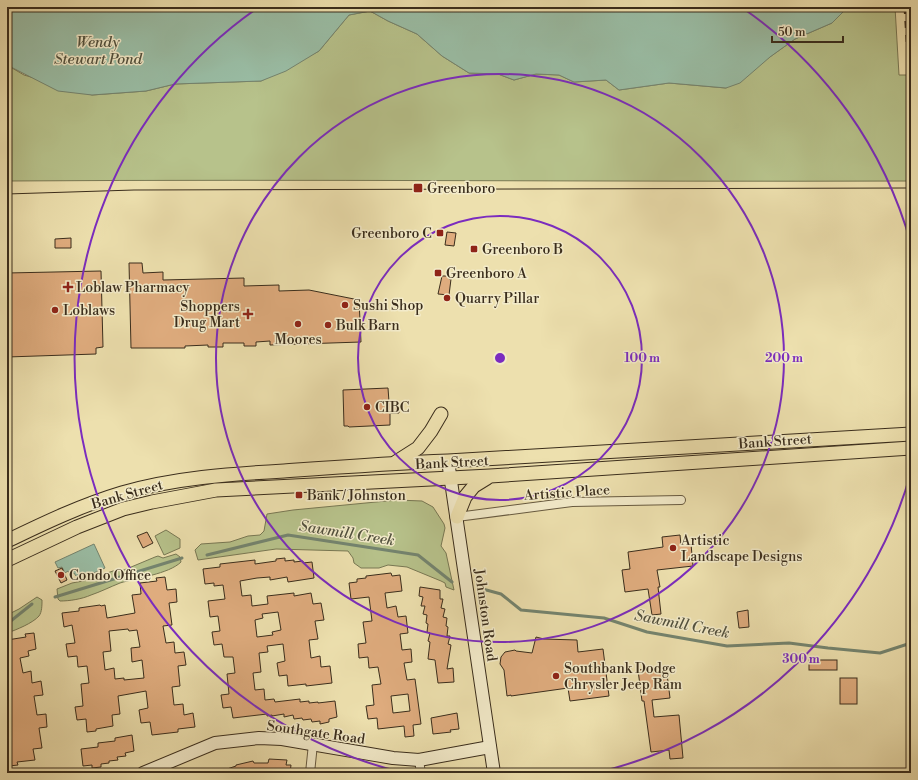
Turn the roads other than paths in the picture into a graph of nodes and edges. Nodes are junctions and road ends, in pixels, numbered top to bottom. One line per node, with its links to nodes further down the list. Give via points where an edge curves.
1 (442, 414): 5 (main road, via 418,448)
2 (911, 434): 4 (main road, Bank Street)
3 (911, 448): 6 (main road, Bank Street)
4 (448, 461): 5 (main road, Bank Street); 7 (street, Johnston Road)
5 (395, 463): 10 (main road, Bank Street, via 219,475 150,486 78,509)
6 (490, 476): 7 (main road, Bank Street); 9 (main road, via 474,486 465,497)
7 (450, 478): 9 (street, Johnston Road); 11 (main road, Bank Street, via 216,490 123,509 77,527)
8 (681, 500): 9 (street, Artistic Place, via 572,502)
9 (457, 518): 13 (street, Johnston Road)
10 (7, 541)
11 (7, 560)
12 (313, 744): 14 (street, Southgate Road); 15 (street, Southgate Road, via 259,738 215,743); 16 (street)
13 (490, 747): 14 (street, Southgate Road); 18 (street, Johnston Road)
14 (419, 760): 17 (street)
15 (143, 773)
16 (310, 773)
17 (421, 773)
18 (494, 773)

